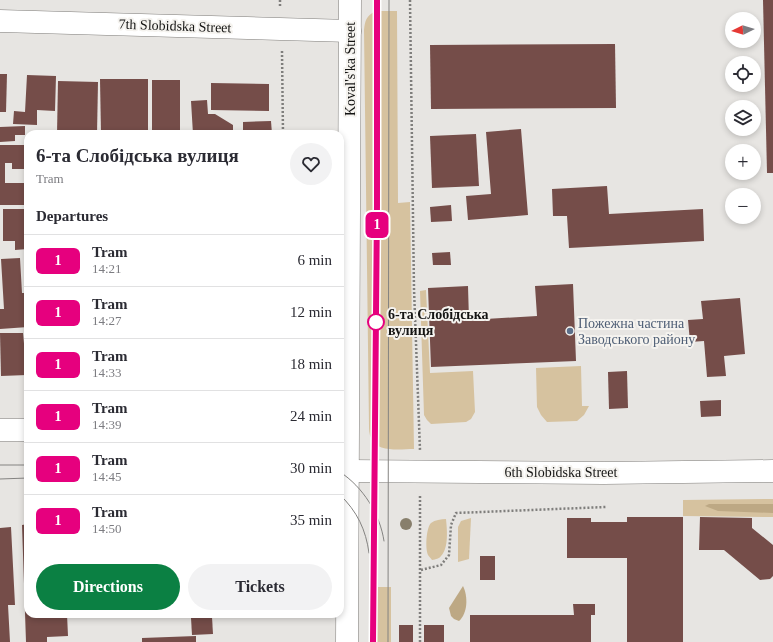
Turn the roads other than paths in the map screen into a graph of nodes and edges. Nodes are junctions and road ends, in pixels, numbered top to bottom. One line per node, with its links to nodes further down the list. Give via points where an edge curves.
1 (350, 0): 3 (street, Koval's'ka Street)
2 (0, 21): 3 (street, 7th Slobidska Street)
3 (350, 31): 4 (street, Koval's'ka Street)
4 (344, 425): 7 (street, Koval's'ka Street)
5 (0, 430): 6 (street)
6 (24, 430)
7 (348, 471): 8 (street, 6th Slobidska Street); 9 (street, Koval's'ka Street)
8 (773, 471)
9 (347, 642)

